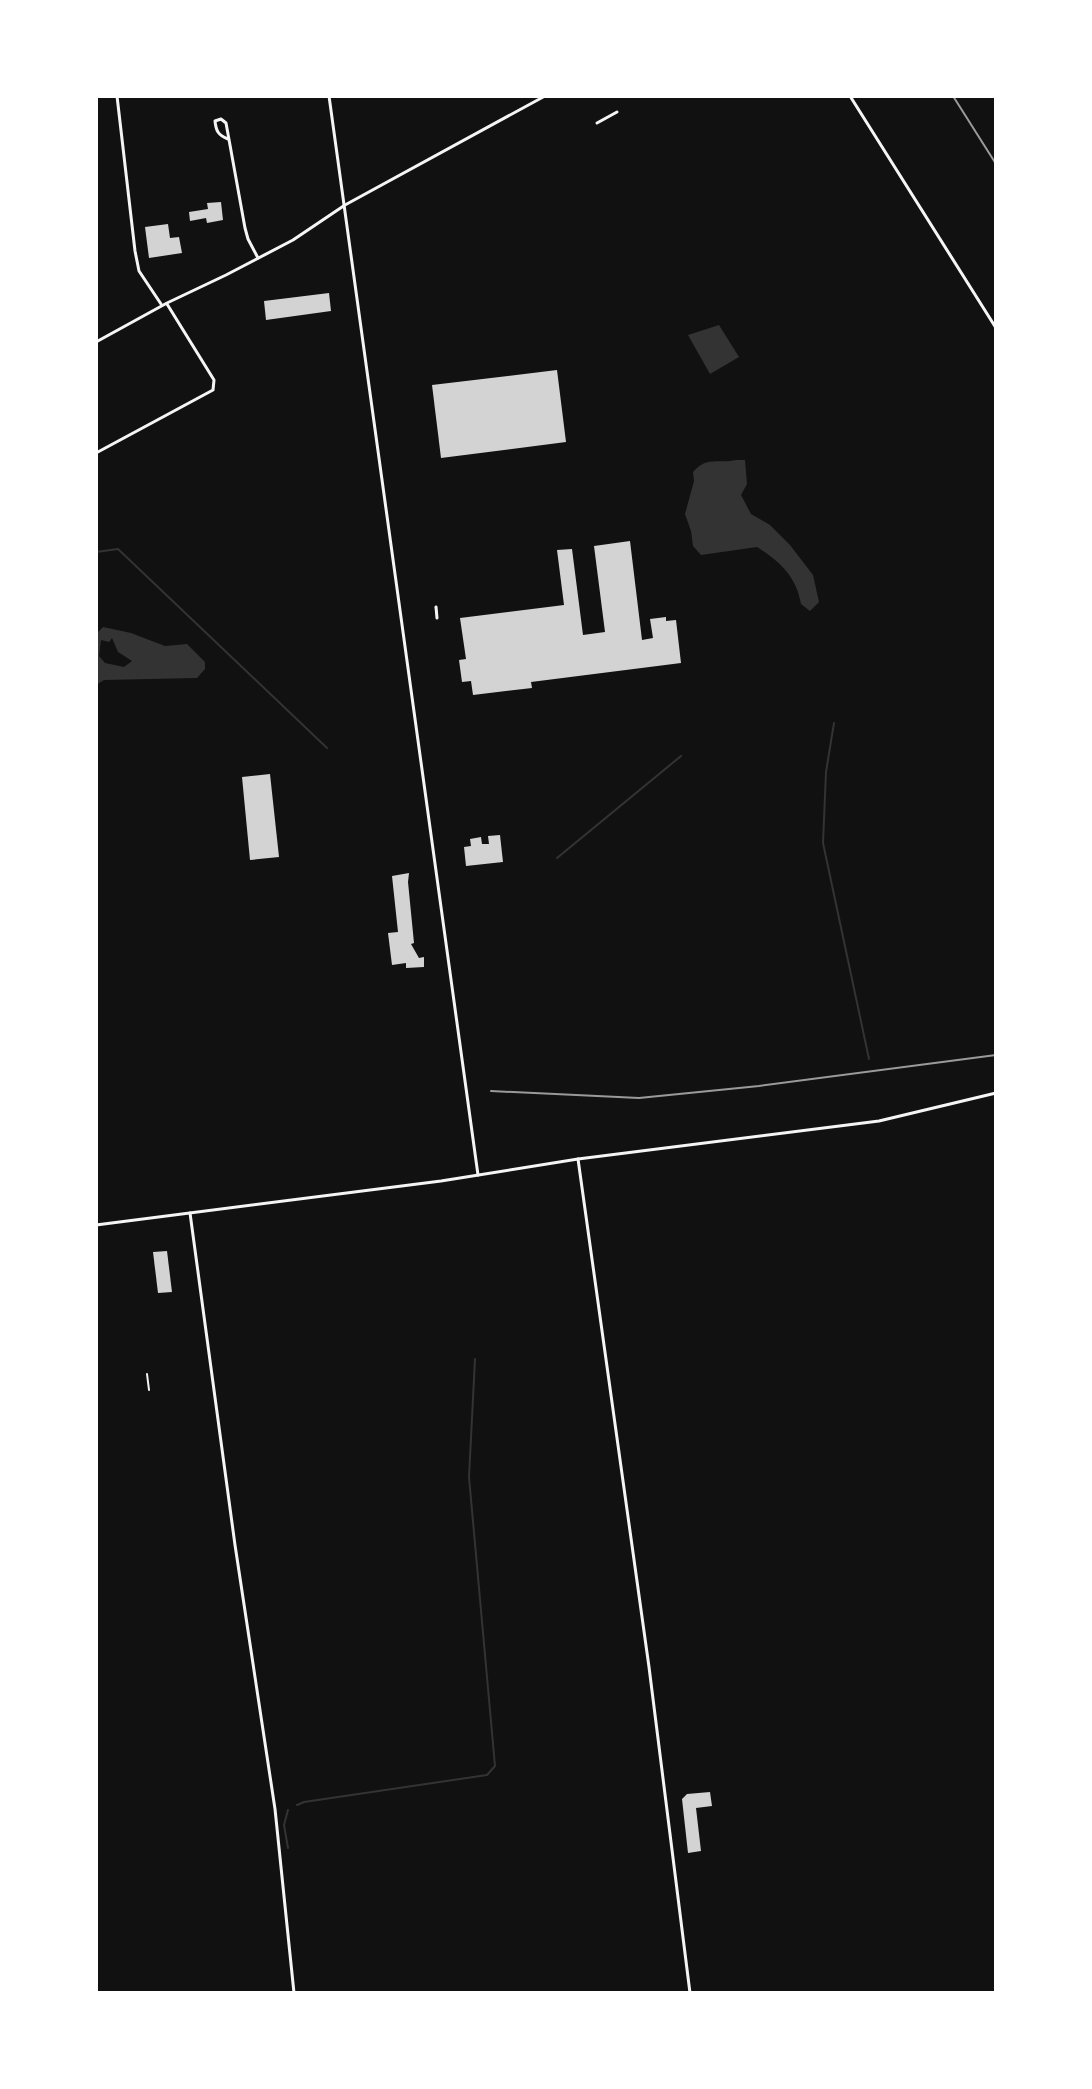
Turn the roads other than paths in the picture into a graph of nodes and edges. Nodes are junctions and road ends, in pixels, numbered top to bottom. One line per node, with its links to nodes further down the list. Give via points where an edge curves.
1 (117, 96): 10 (street, via 139,271)
2 (329, 96): 8 (street)
3 (545, 96): 8 (street)
4 (850, 96): 11 (street)
5 (617, 112): 6 (street)
6 (597, 123)
7 (228, 139): 7 (street, via 226,123 215,121 216,130); 9 (street, via 245,228)
8 (345, 205): 9 (street); 18 (street)
9 (258, 258): 10 (street)
10 (164, 304): 12 (street); 13 (street, via 214,380 213,390)
11 (996, 328)
12 (96, 342)
13 (96, 453)
14 (436, 607): 15 (street)
15 (437, 618)
16 (996, 1093): 17 (street, via 879,1121)
17 (578, 1159): 18 (street); 24 (street)
18 (478, 1175): 19 (street)
19 (190, 1213): 20 (street); 23 (street, via 275,1809)
20 (96, 1225)
21 (147, 1374): 22 (lane)
22 (149, 1390)
23 (294, 1993)
24 (690, 1993)

